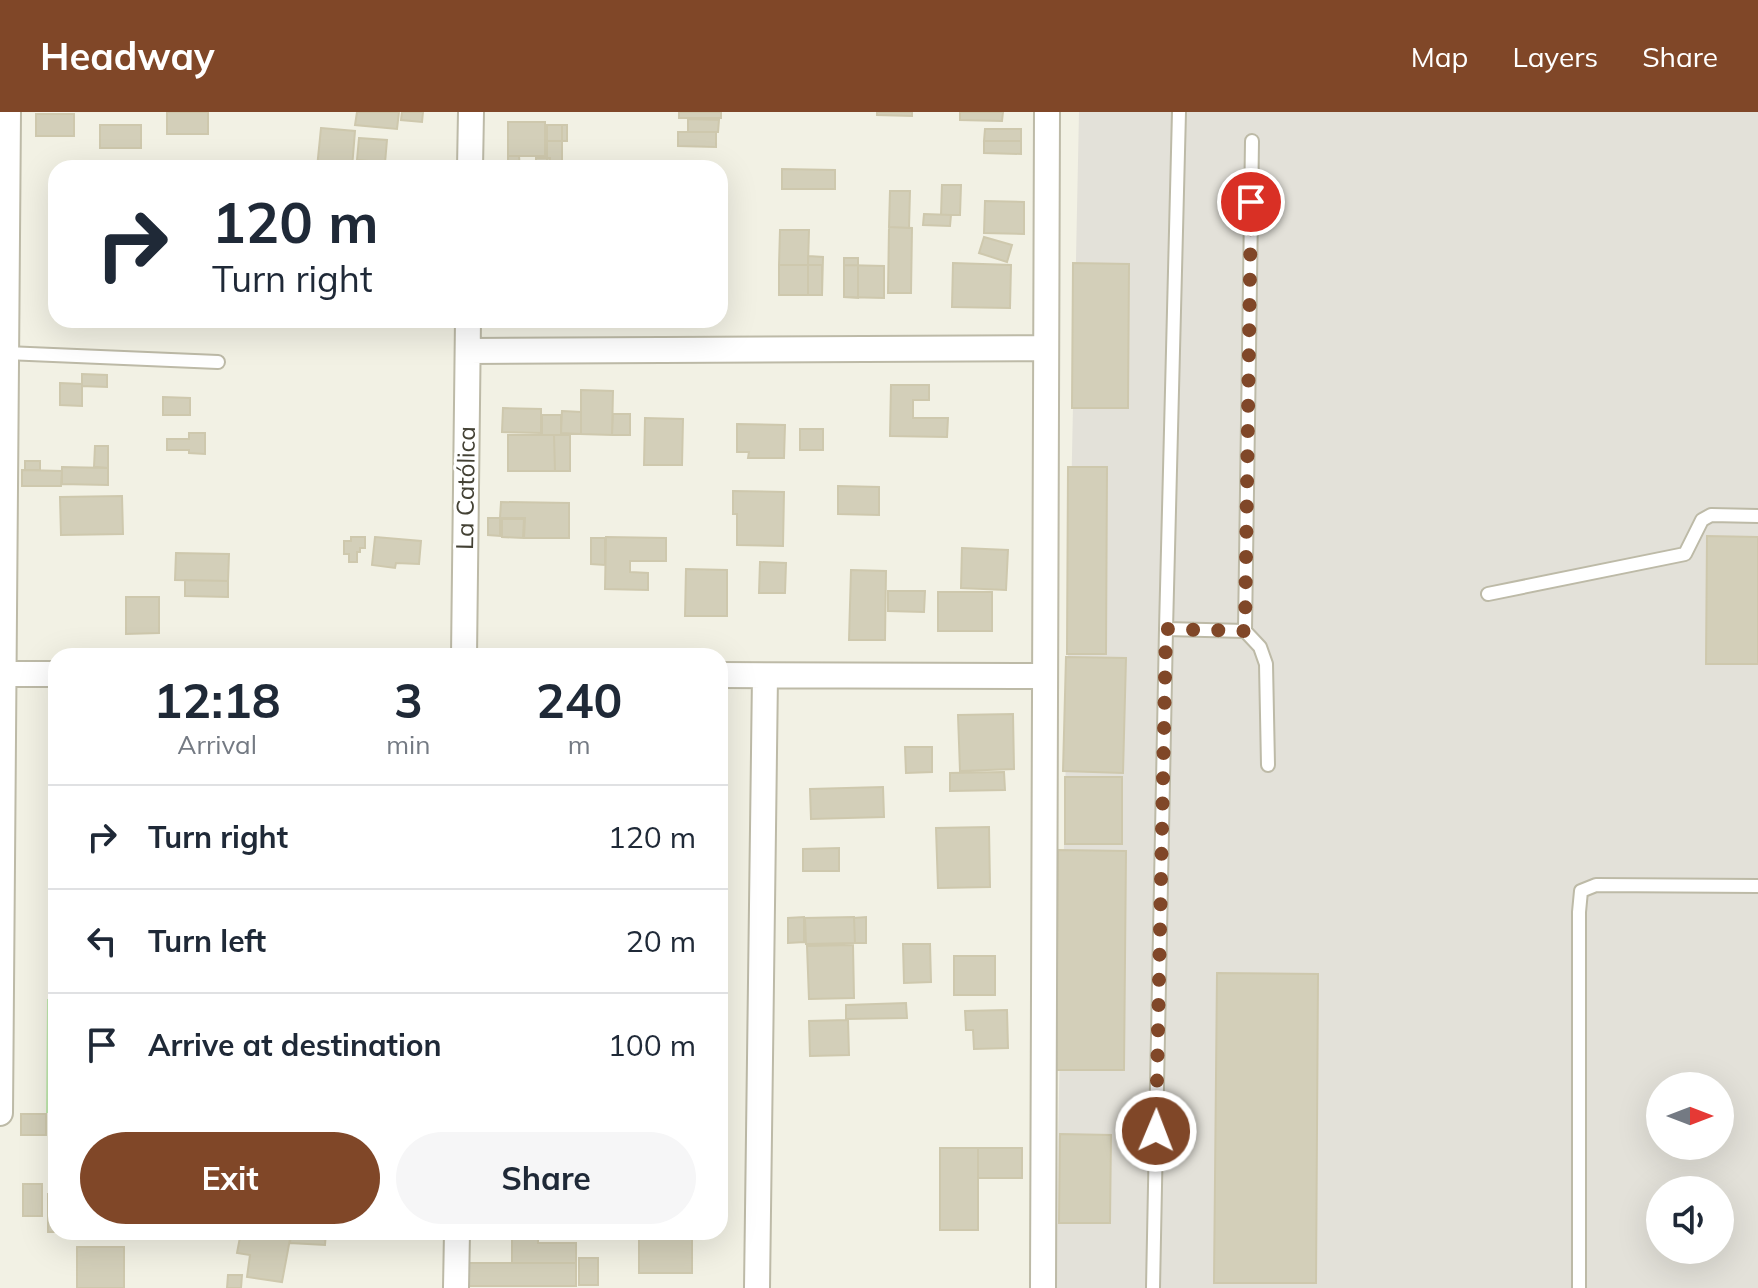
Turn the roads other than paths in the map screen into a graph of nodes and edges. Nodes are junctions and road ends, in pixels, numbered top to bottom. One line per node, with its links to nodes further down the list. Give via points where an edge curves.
1 (8, 112): 10 (street)
2 (471, 112): 6 (street)
3 (1047, 112): 8 (street)
4 (1179, 112): 14 (lane)
5 (1252, 141): 15 (lane)
6 (470, 160)
7 (468, 328): 9 (street, La Católica)
8 (1046, 348): 9 (street); 21 (street)
9 (468, 351): 16 (street, La Católica)
10 (6, 353): 11 (lane); 17 (street)
11 (218, 362)
12 (1758, 516): 13 (lane, via 1711,515 1702,520 1685,554)
13 (1488, 594)
14 (1166, 629): 15 (lane); 29 (lane)
15 (1245, 631): 22 (lane, via 1260,647 1266,664)
16 (464, 648)
17 (2, 674): 18 (street); 24 (street)
18 (48, 674)
19 (728, 675): 20 (street)
20 (765, 676): 21 (street); 27 (street)
21 (1045, 676): 28 (street)
22 (1268, 765)
23 (1758, 886): 30 (lane, via 1596,885 1581,891)
24 (0, 1113)
25 (457, 1240): 26 (street)
26 (456, 1288)
27 (757, 1288)
28 (1043, 1288)
29 (1153, 1288)
30 (1579, 1288)

